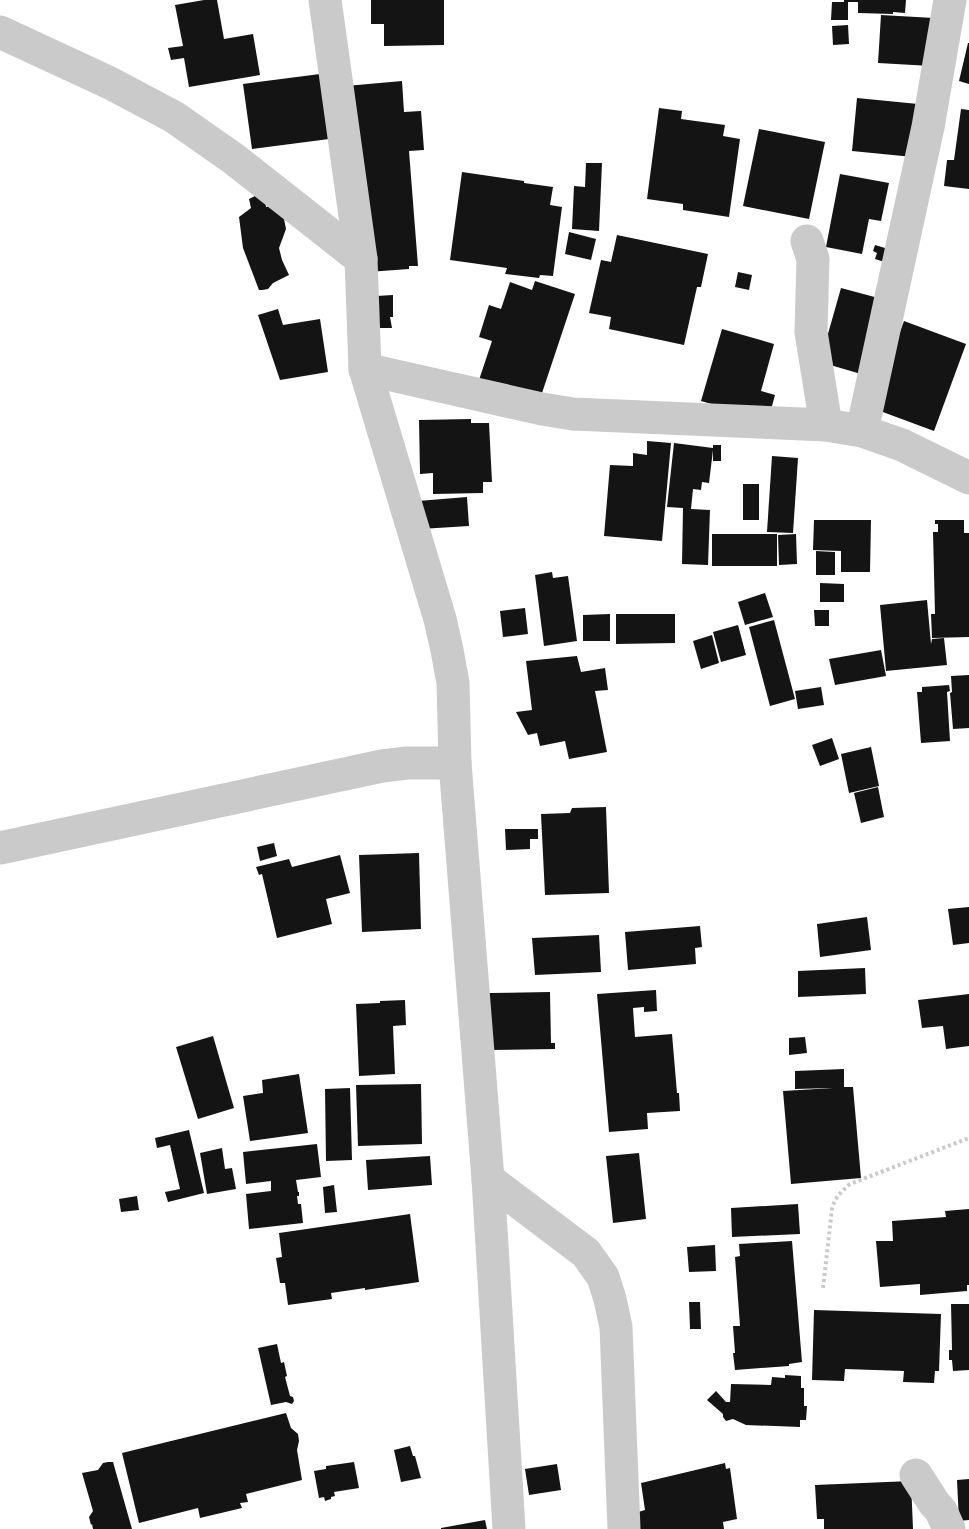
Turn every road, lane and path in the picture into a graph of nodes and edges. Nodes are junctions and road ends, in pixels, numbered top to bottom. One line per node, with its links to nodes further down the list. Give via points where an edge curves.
1 (325, 0): 5 (street)
2 (950, 0): 8 (street, via 926,136)
3 (0, 32): 5 (street, via 174,117)
4 (807, 241): 7 (street, via 813,259 811,332)
5 (361, 259): 6 (street)
6 (364, 369): 7 (street, via 573,414); 10 (street, via 440,619 453,683)
7 (826, 425): 8 (street)
8 (862, 431): 9 (street, via 902,445)
9 (969, 478)
10 (455, 763): 11 (street, via 382,765); 13 (street)
11 (0, 848)
12 (969, 1138): 14 (path, via 850,1184 840,1192 832,1209)
13 (488, 1179): 16 (street); 17 (street, via 586,1253 603,1278 616,1327)
14 (822, 1288)
15 (916, 1475): 18 (street, via 941,1510)
16 (509, 1529)
17 (624, 1529)
18 (948, 1529)

